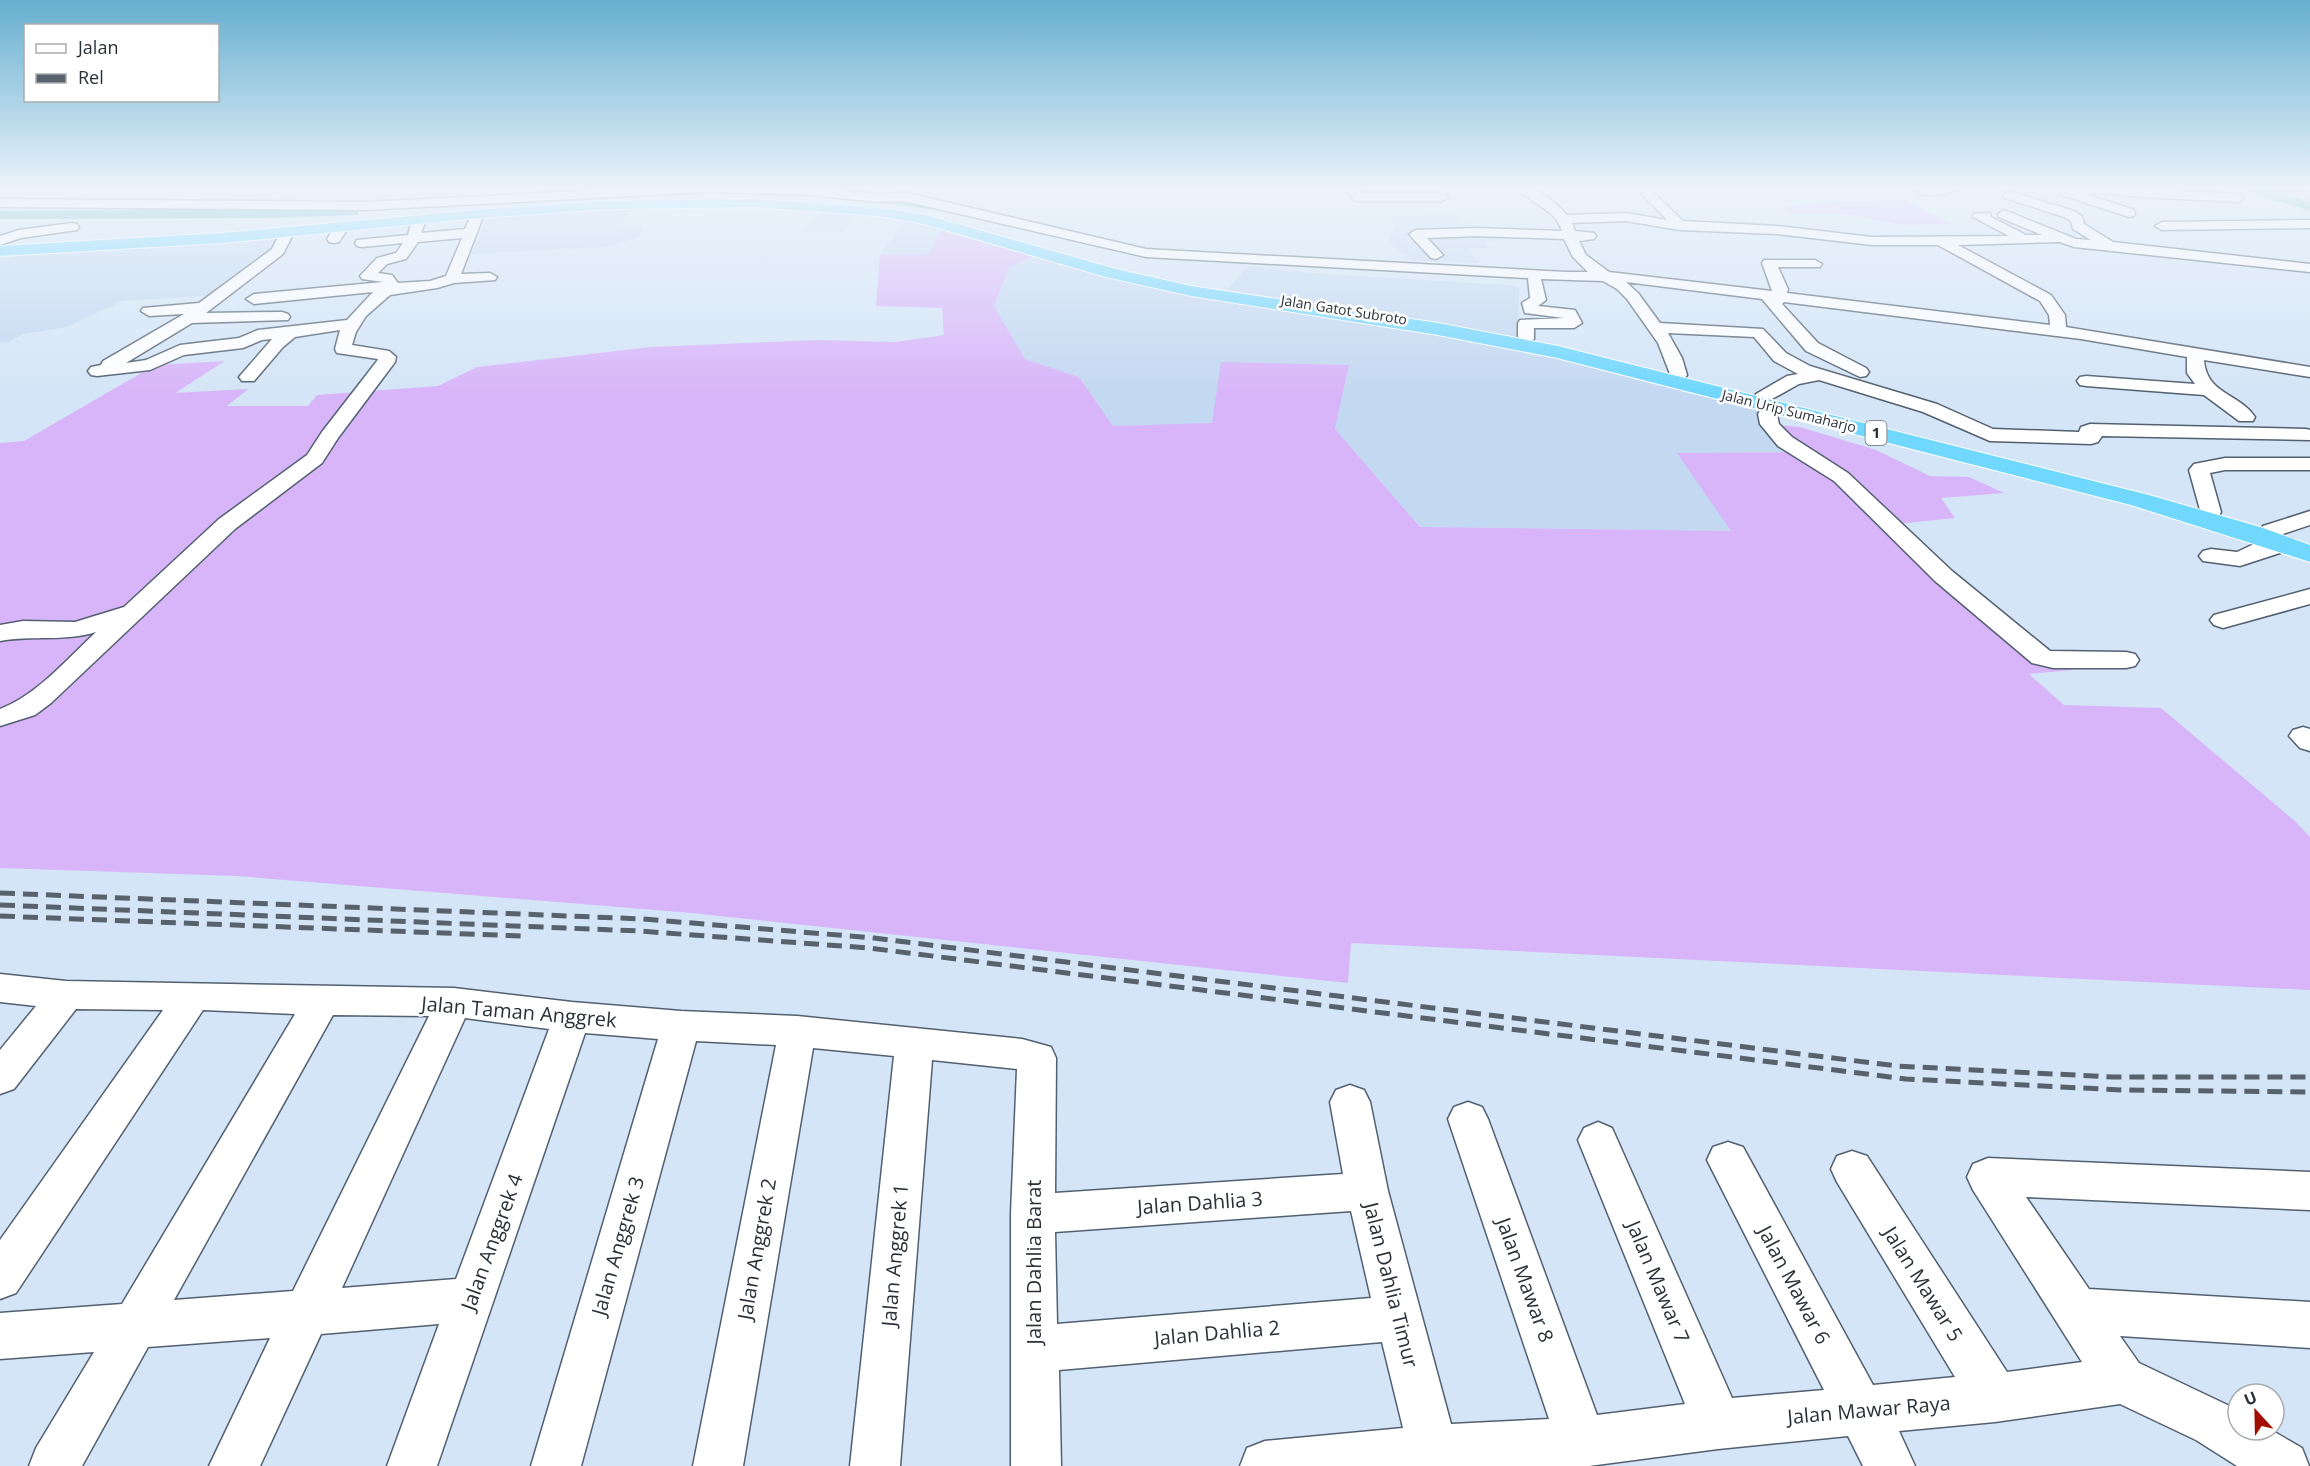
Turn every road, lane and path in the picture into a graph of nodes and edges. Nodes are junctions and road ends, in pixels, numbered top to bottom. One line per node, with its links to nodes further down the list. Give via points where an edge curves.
1 (270, 256): 19 (street)
2 (399, 256): 15 (street, via 384,260)
3 (461, 256): 22 (street)
4 (1052, 256): 32 (highway, Jalan Gatot Subroto / 1, via 1232,298)
5 (1073, 256): 32 (highway, Jalan Gatot Subroto / 1, via 1174,282)
6 (1199, 256): 17 (street)
7 (1580, 256): 25 (street)
8 (1764, 256): 11 (street)
9 (1969, 256): 34 (street, via 2046,298 2057,315)
10 (2210, 256): 13 (street)
11 (1769, 263): 12 (street); 27 (street, via 1779,285)
12 (1815, 264)
13 (2303, 267): 18 (street)
14 (1365, 271): 17 (street)
15 (367, 276): 21 (street); 26 (street, via 387,278)
16 (490, 277): 22 (street)
17 (1516, 277): 23 (street); 24 (street)
18 (2310, 277)
19 (240, 278): 20 (street); 28 (street)
20 (265, 278)
21 (318, 278)
22 (452, 279): 26 (street)
23 (1567, 279): 24 (street); 25 (street)
24 (1534, 280): 36 (street, via 1538,300 1530,303 1531,310 1569,313 1574,323 1526,323)
25 (1611, 280): 27 (street); 27 (street, via 1713,284); 33 (street, via 1633,297)
26 (389, 288): 28 (street); 31 (street)
27 (1775, 299): 34 (street, via 2008,317); 37 (street); 44 (street, via 1812,347)
28 (208, 304): 29 (street); 30 (street)
29 (149, 311)
30 (189, 318): 31 (street); 35 (street, via 97,371 150,365 180,350 243,344 256,335)
31 (354, 319): 35 (street); 60 (street, via 342,349 387,357 319,454 227,524)
32 (1440, 327): 36 (highway, Jalan Urip Sumaharjo / 1); 46 (highway, Jalan Urip Sumaharjo / 1)
33 (1658, 328): 39 (street, via 1671,350); 40 (street, via 1761,333 1773,351)
34 (2058, 331): 37 (street)
35 (290, 333): 41 (street)
36 (1526, 339): 39 (highway, Jalan Urip Sumaharjo / 1)
37 (2195, 356): 38 (street); 42 (street); 45 (street, via 2194,366)
38 (2310, 372)
39 (1678, 375): 46 (highway, Jalan Urip Sumaharjo / 1)
40 (1818, 375): 46 (street, via 1793,380); 50 (street, via 1920,405)
41 (248, 377)
42 (2310, 378)
43 (2086, 381): 45 (street)
44 (1883, 382)
45 (2209, 390): 47 (street)
46 (1768, 403): 50 (highway, Jalan Urip Sumaharjo / 1); 55 (highway, Jalan Urip Sumaharjo / 1); 63 (street, via 1767,419 1772,430 1841,477 1958,588 2041,657)
47 (2246, 417)
48 (2177, 432): 49 (street); 50 (street, via 2088,430 2091,438); 51 (street)
49 (2306, 435)
50 (1985, 444): 53 (highway, Jalan Urip Sumaharjo / 1)
51 (2225, 464): 52 (street); 53 (street, via 2199,470)
52 (2310, 464)
53 (2210, 512): 55 (highway, Jalan Urip Sumaharjo / 1)
54 (2310, 518): 55 (street)
55 (2278, 538): 56 (highway, Jalan Urip Sumaharjo / 1); 57 (highway, Jalan Urip Sumaharjo / 1); 58 (street, via 2240,559)
56 (2310, 545)
57 (2310, 554)
58 (2211, 556)
59 (2310, 596): 61 (street)
60 (135, 611): 62 (street, via 77,630 23,629); 64 (street, via 41,697 25,709)
61 (2223, 620)
62 (0, 633)
63 (2126, 660)
64 (0, 718)
65 (0, 988): 66 (street, Jalan Taman Anggrek)
66 (66, 995): 67 (street, Jalan Taman Anggrek); 75 (street)
67 (193, 996): 68 (street, Jalan Taman Anggrek); 84 (street)
68 (322, 1001): 69 (street, Jalan Taman Anggrek); 90 (street)
69 (454, 1002): 70 (street, Jalan Taman Anggrek); 87 (street)
70 (572, 1017): 71 (street, Jalan Taman Anggrek); 85 (street, Jalan Anggrek 4)
71 (681, 1026): 72 (street, Jalan Taman Anggrek); 102 (street, Jalan Anggrek 3)
72 (797, 1031): 73 (street, Jalan Taman Anggrek); 103 (street, Jalan Anggrek 2)
73 (914, 1044): 74 (street, Jalan Taman Anggrek); 104 (street, Jalan Anggrek 1)
74 (1037, 1058): 83 (street, Jalan Dahlia Barat)
75 (0, 1078)
76 (1350, 1102): 81 (street, Jalan Dahlia Timur)
77 (1468, 1119): 97 (street, Jalan Mawar 8)
78 (1598, 1140): 96 (street, Jalan Mawar 7)
79 (1728, 1160): 95 (street, Jalan Mawar 6)
80 (1852, 1169): 94 (street, Jalan Mawar 5)
81 (1367, 1191): 83 (street, Jalan Dahlia 3); 88 (street, Jalan Dahlia Timur)
82 (2307, 1194): 86 (street, via 1988,1176)
83 (1033, 1214): 92 (street, Jalan Dahlia Barat)
84 (0, 1278)
85 (471, 1300): 87 (street); 101 (street, Jalan Anggrek 4)
86 (2077, 1311): 89 (street); 93 (street)
87 (306, 1312): 90 (street); 100 (street)
88 (1400, 1318): 92 (street, Jalan Dahlia 2); 98 (street, Jalan Dahlia Timur)
89 (2310, 1325)
90 (135, 1326): 91 (street); 99 (street)
91 (0, 1336)
92 (1034, 1349): 105 (street, Jalan Dahlia Barat)
93 (2122, 1380): 94 (street, Jalan Mawar Raya); 108 (street, via 2213,1424)
94 (1995, 1398): 95 (street, Jalan Mawar Raya)
95 (1860, 1410): 96 (street, Jalan Mawar Raya); 107 (street, Jalan Mawar 6)
96 (1718, 1424): 97 (street, Jalan Mawar Raya)
97 (1582, 1442): 98 (street, Jalan Mawar Raya)
98 (1435, 1458): 106 (street, Jalan Mawar Raya)
99 (54, 1466)
100 (234, 1466)
101 (412, 1466)
102 (556, 1466)
103 (718, 1466)
104 (875, 1466)
105 (1036, 1466)
106 (1265, 1466)
107 (1890, 1466)
108 (2284, 1466)

